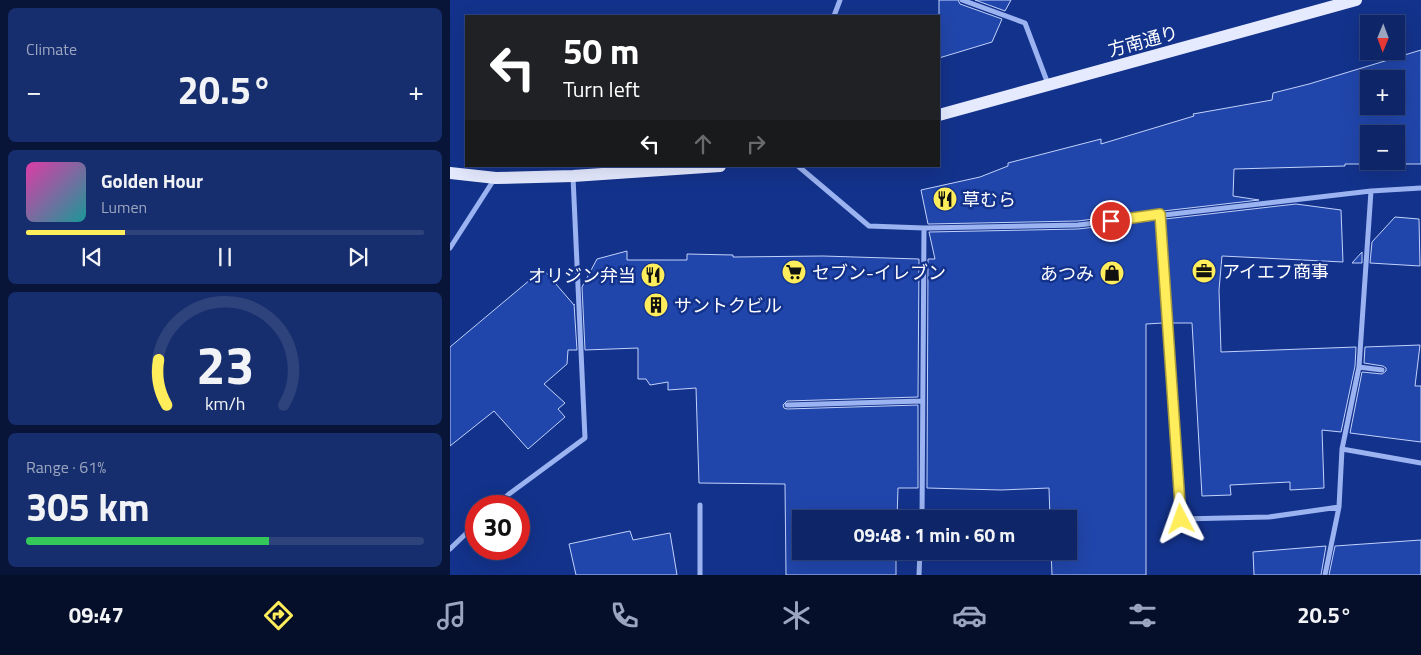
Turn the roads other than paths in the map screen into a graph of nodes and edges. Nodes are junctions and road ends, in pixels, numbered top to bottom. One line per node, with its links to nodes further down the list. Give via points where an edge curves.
1 (840, 0): 4 (street)
2 (962, 0): 5 (street, via 1025,23)
3 (1356, 0): 5 (main road, 方南通り)
4 (834, 15)
5 (1048, 85): 6 (main road, 方南通り)
6 (940, 115)
7 (705, 167): 10 (main road)
8 (799, 167): 15 (street, via 869,226)
9 (450, 173): 11 (main road)
10 (573, 176): 11 (main road); 23 (street, via 585,438)
11 (496, 178): 16 (street)
12 (1421, 188): 13 (street)
13 (1371, 191): 14 (street); 17 (street)
14 (1160, 214): 15 (street, via 1078,225); 25 (street, via 1181,519 1269,518)
15 (924, 228): 19 (street)
16 (450, 248)
17 (1359, 367): 18 (street); 21 (street)
18 (1382, 370)
19 (922, 401): 20 (street); 26 (street)
20 (787, 405)
21 (1342, 449): 22 (street); 25 (street)
22 (1421, 463)
23 (508, 495)
24 (700, 505): 30 (street)
25 (1339, 507): 32 (street)
26 (922, 510)
27 (465, 535): 28 (street)
28 (450, 549)
29 (920, 560): 31 (street)
30 (700, 575)
31 (919, 575)
32 (1325, 575)

